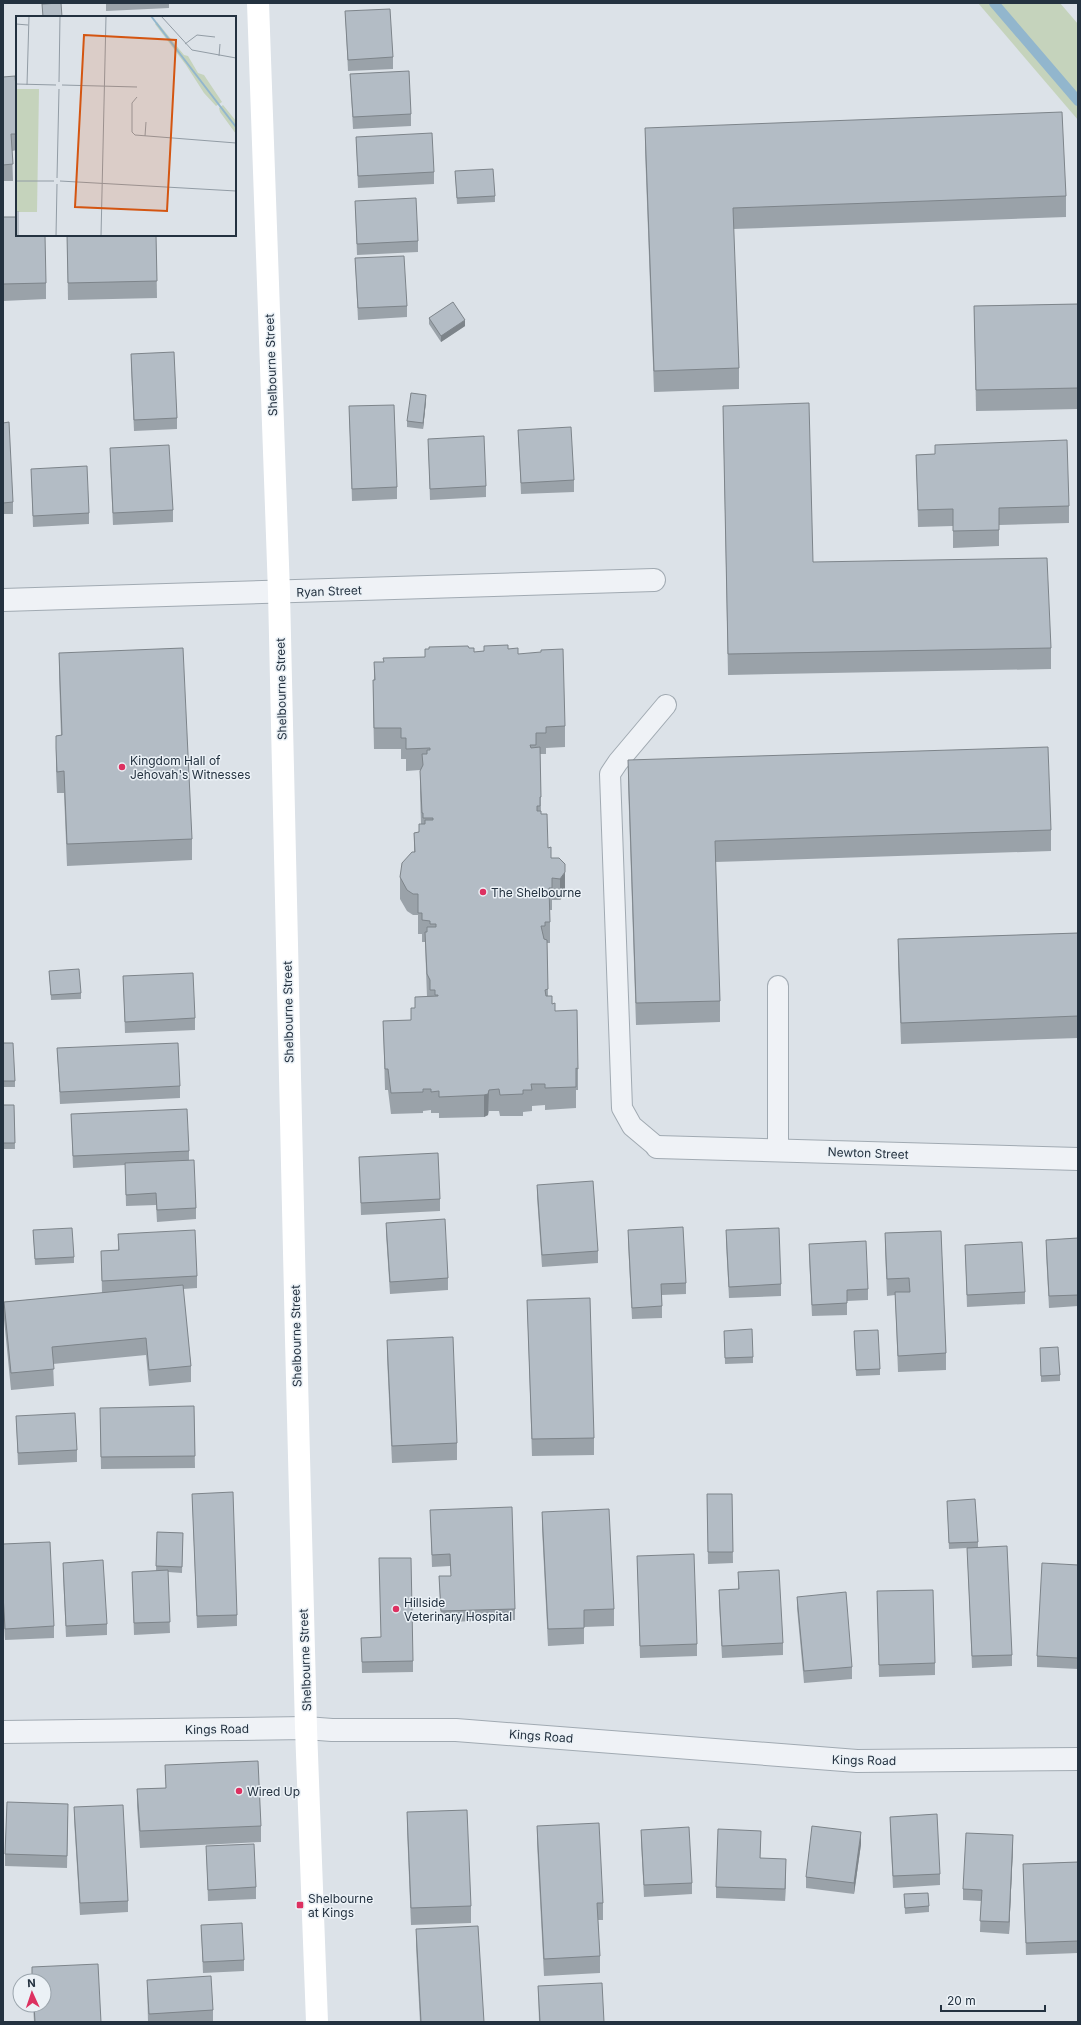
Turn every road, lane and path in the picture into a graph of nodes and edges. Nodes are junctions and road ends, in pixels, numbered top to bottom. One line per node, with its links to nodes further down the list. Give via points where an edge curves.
1 (258, 3): 3 (main road, Shelbourne Street)
2 (654, 580): 3 (street, Ryan Street)
3 (279, 592): 4 (street, Ryan Street); 10 (main road, Shelbourne Street)
4 (3, 600)
5 (666, 705): 7 (lane, via 610,774 622,1108 632,1126)
6 (778, 986): 8 (lane)
7 (657, 1148): 8 (street, Newton Street)
8 (778, 1150): 9 (street, Newton Street)
9 (1078, 1159)
10 (306, 1728): 11 (street, Kings Road); 12 (street, Kings Road, via 456,1730 857,1761); 13 (main road, Shelbourne Street)
11 (3, 1732)
12 (1078, 1759)
13 (317, 2022)

